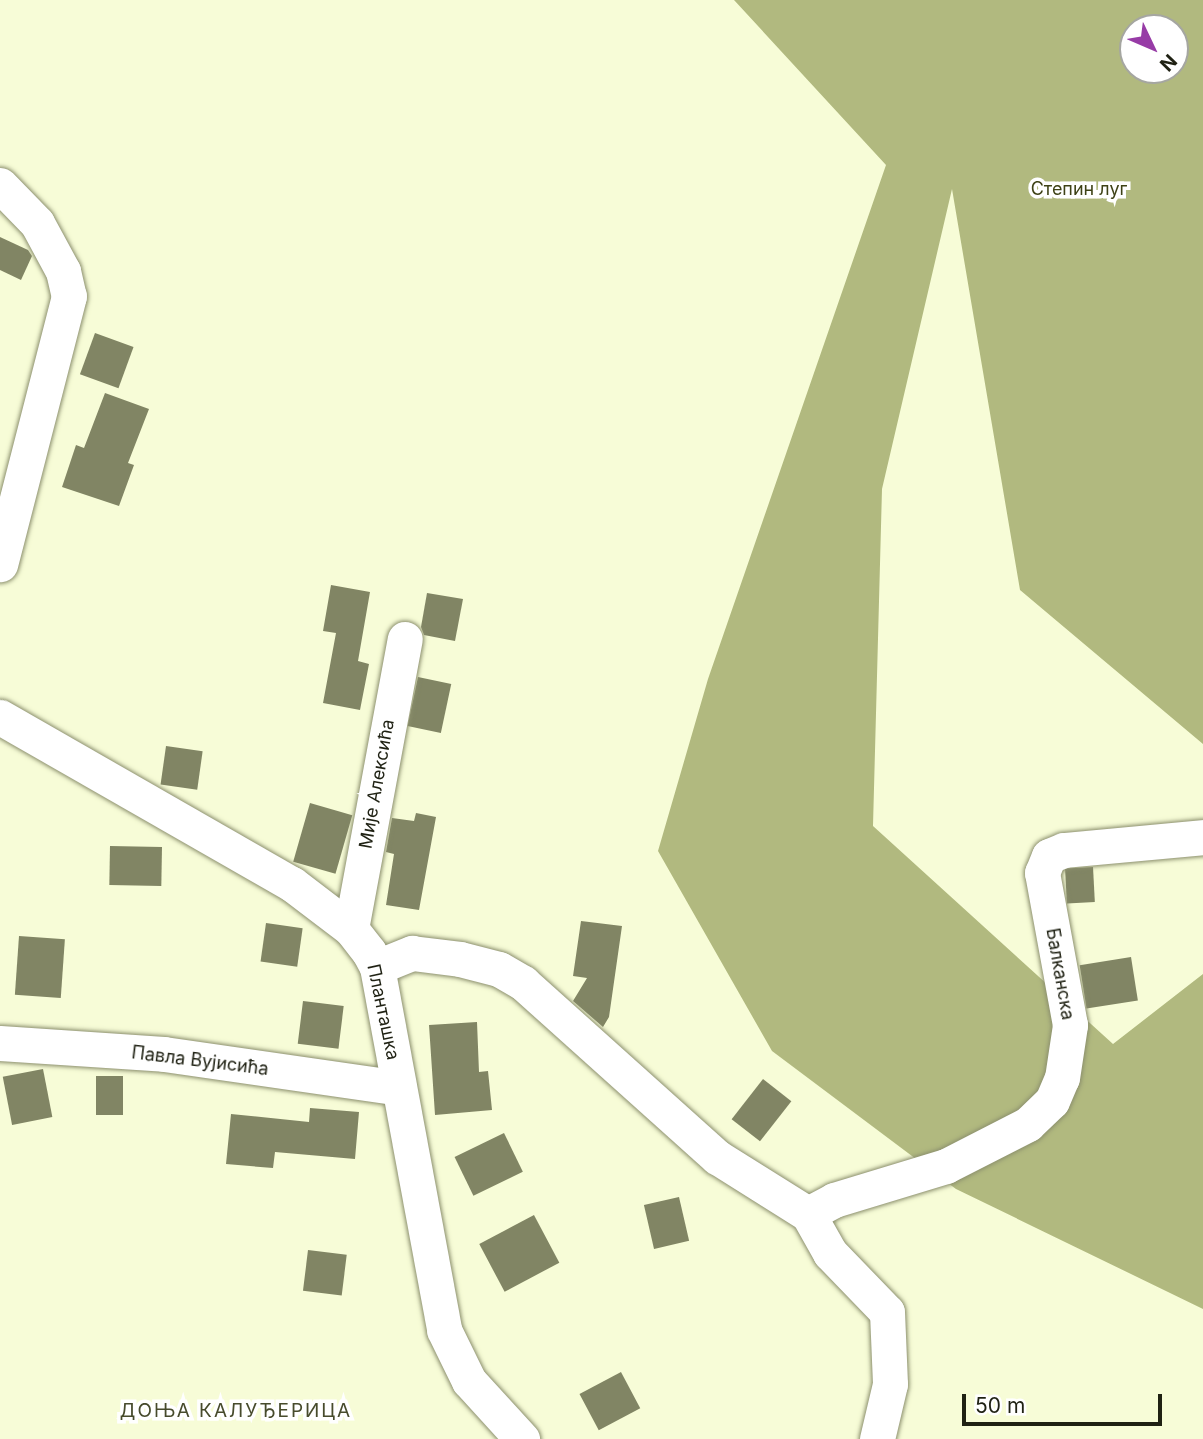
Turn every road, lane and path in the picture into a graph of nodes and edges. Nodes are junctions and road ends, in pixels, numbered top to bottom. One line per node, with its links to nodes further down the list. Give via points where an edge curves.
1 (0, 186): 2 (street, via 37,223 63,271 69,296)
2 (0, 564)
3 (405, 639): 6 (street, Мије Алексића)
4 (0, 717): 6 (street, Планташка, via 292,884)
5 (1203, 836): 10 (street, Балканска, via 1064,850 1049,856 1042,873 1070,1025 1062,1078 1052,1101 1028,1124 946,1166 834,1200)
6 (351, 929): 7 (street, Планташка)
7 (377, 967): 9 (street, Планташка); 10 (street, via 412,953 499,969 523,983 717,1157)
8 (0, 1043): 9 (street, Павла Вујисића, via 164,1054)
9 (399, 1088): 11 (street, Планташка, via 434,1282 452,1352 469,1381)
10 (808, 1214): 12 (street, via 830,1253 887,1312 890,1384)
11 (522, 1439)
12 (877, 1439)

